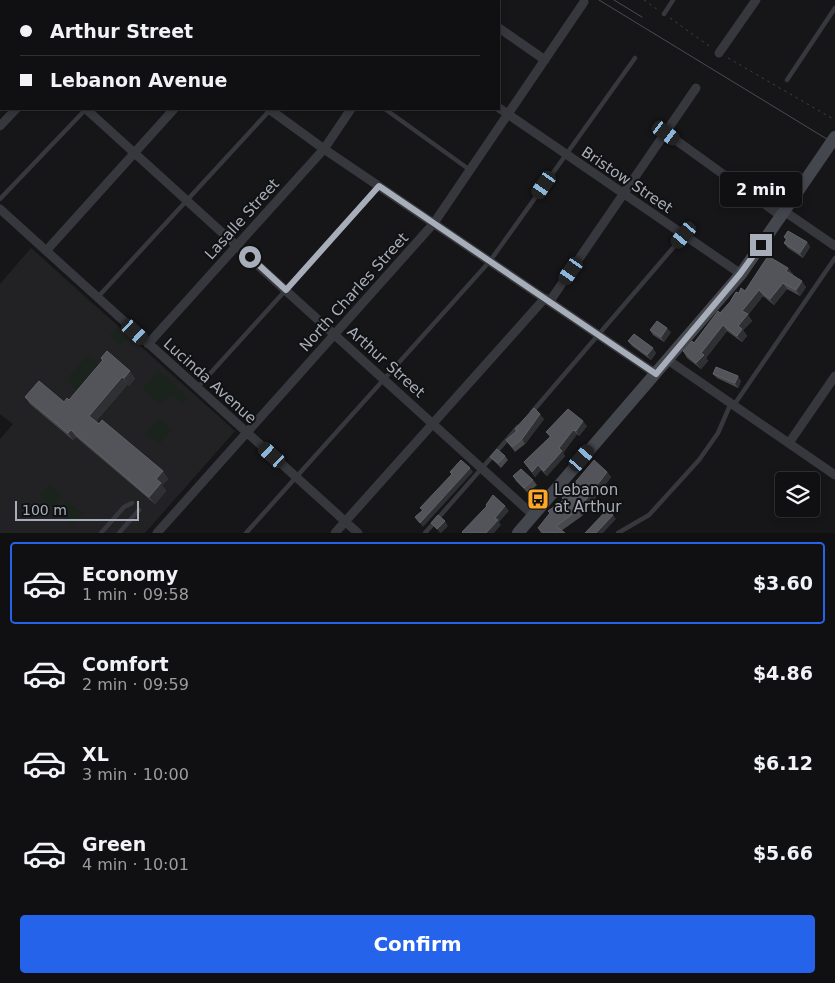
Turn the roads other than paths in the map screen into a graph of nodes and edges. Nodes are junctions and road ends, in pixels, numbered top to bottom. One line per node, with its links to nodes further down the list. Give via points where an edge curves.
1 (673, 0): 5 (lane)
2 (756, 0): 7 (street)
3 (584, 2): 9 (street, North Charles Street)
4 (835, 8): 10 (lane)
5 (664, 14)
6 (500, 29): 9 (street)
7 (719, 53)
8 (635, 58): 27 (lane)
9 (545, 60): 21 (street, North Charles Street)
10 (788, 80)
11 (696, 88): 23 (street)
12 (500, 109): 21 (street, Bristow Street)
13 (15, 110): 22 (street)
14 (85, 110): 31 (lane)
15 (87, 110): 26 (street, Arthur Street)
16 (173, 110): 26 (street)
17 (269, 110): 32 (lane)
18 (271, 110): 25 (street)
19 (350, 110): 25 (street, Lasalle Street)
20 (386, 110): 28 (lane)
21 (508, 114): 27 (street, Bristow Street); 28 (street, North Charles Street)
22 (0, 126)
23 (666, 133): 30 (street); 34 (street)
24 (835, 137): 34 (main road, bridge)
25 (324, 149): 29 (street); 37 (street, Lasalle Street)
26 (134, 152): 32 (street, Arthur Street); 39 (street)
27 (565, 154): 30 (street, Bristow Street); 41 (lane)
28 (470, 170): 35 (street, North Charles Street)
29 (379, 186): 35 (street); 43 (lane)
30 (624, 194): 36 (street, Bristow Street); 45 (street)
31 (0, 200)
32 (188, 201): 37 (street, Arthur Street); 44 (lane)
33 (0, 209): 39 (street, Lucinda Avenue)
34 (783, 214): 38 (street); 42 (main road)
35 (434, 223): 41 (street); 46 (street, North Charles Street)
36 (684, 235): 42 (street, Bristow Street); 47 (lane)
37 (237, 246): 43 (street, Arthur Street); 48 (street, Lasalle Street)
38 (835, 246)
39 (46, 251): 44 (street, Lucinda Avenue)
40 (835, 258): 54 (lane)
41 (490, 262): 45 (street); 52 (lane)
42 (740, 274): 49 (main road)
43 (286, 290): 46 (street, Arthur Street); 53 (lane)
44 (97, 298): 48 (street, Lucinda Avenue)
45 (547, 300): 47 (street); 56 (street)
46 (335, 334): 52 (street, Arthur Street); 58 (street, North Charles Street)
47 (599, 335): 50 (street); 55 (lane)
48 (148, 344): 53 (street, Lucinda Avenue)
49 (668, 360): 50 (main road); 54 (street)
50 (656, 374): 65 (main road)
51 (835, 376): 59 (street)
52 (384, 379): 56 (street, Arthur Street); 62 (lane)
53 (197, 388): 58 (street, Lucinda Avenue)
54 (732, 404): 59 (street); 75 (lane, via 718,433 699,460 648,515)
55 (528, 417)
56 (433, 423): 60 (street, Arthur Street); 66 (street)
57 (521, 424): 60 (lane)
58 (247, 433): 62 (street, Lucinda Avenue); 67 (street, North Charles Street)
59 (789, 443): 61 (street)
60 (483, 468): 65 (street, Arthur Street); 73 (lane)
61 (835, 475)
62 (296, 477): 66 (street, Lucinda Avenue); 70 (lane)
63 (132, 503): 68 (lane, via 124,507)
64 (140, 510): 69 (lane)
65 (533, 515): 74 (main road)
66 (346, 522): 71 (street); 72 (street, Lucinda Avenue)
67 (161, 532)
68 (101, 533)
69 (119, 533)
70 (246, 533)
71 (335, 533)
72 (358, 533)
73 (425, 533)
74 (518, 533)
75 (618, 533)

